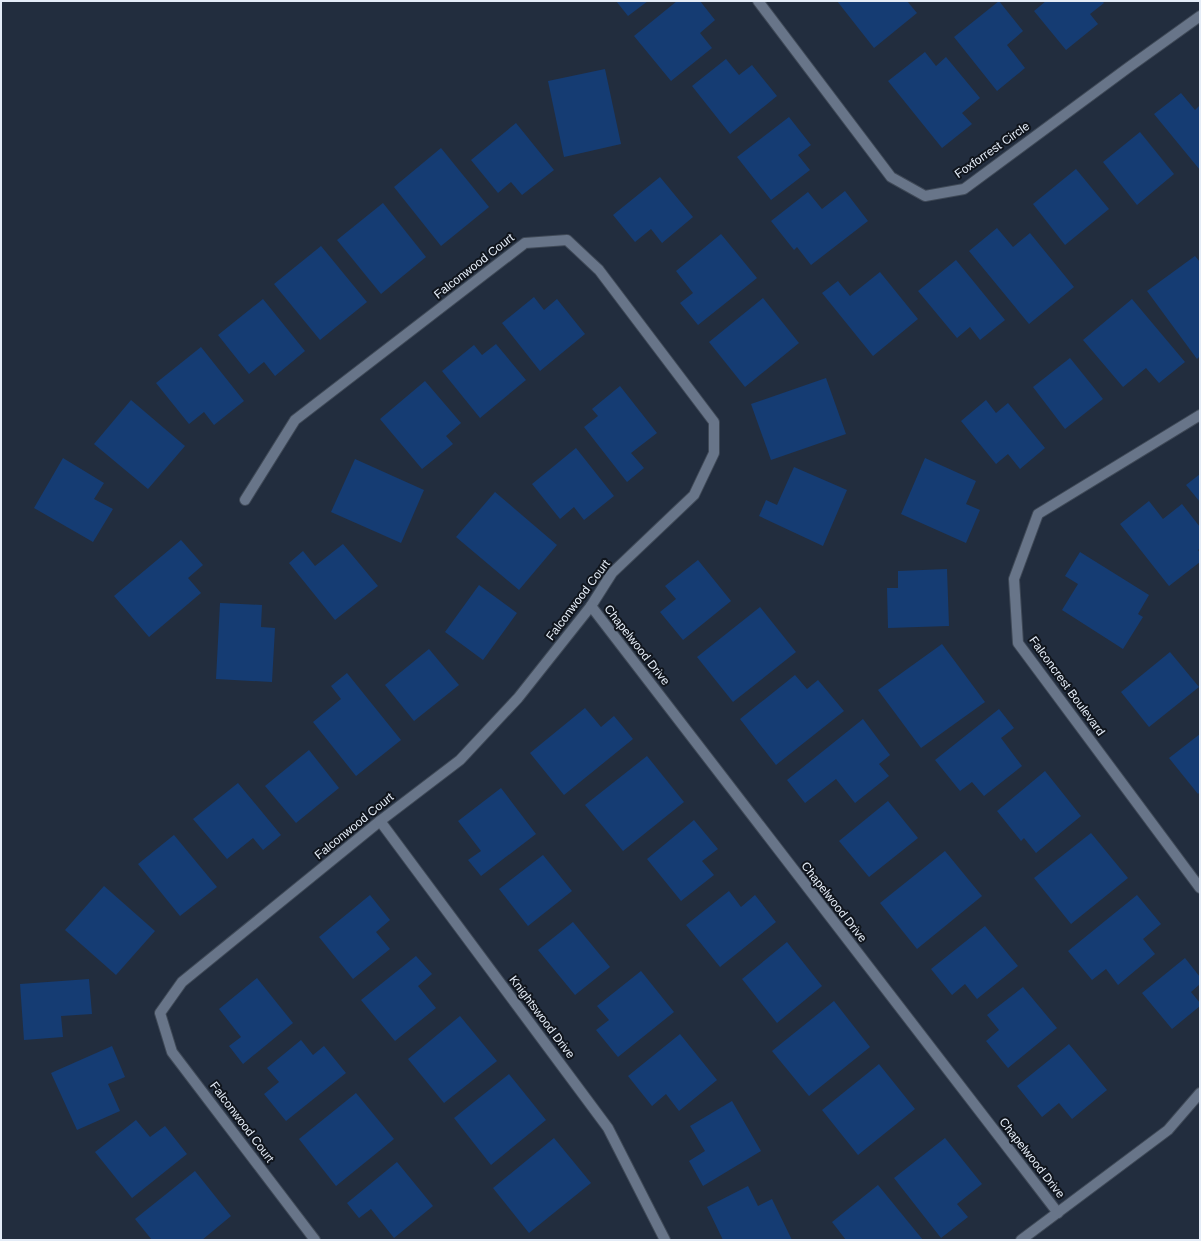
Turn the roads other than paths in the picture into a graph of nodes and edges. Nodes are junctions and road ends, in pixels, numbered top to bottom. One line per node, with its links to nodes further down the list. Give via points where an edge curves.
1 (758, 1): 2 (street, Foxforrest Circle, via 891,177 925,196 964,189)
2 (1200, 16)
3 (1200, 415): 7 (street, Falconcrest Boulevard, via 1038,514 1014,579 1018,643)
4 (245, 500): 5 (street, Falconwood Court, via 296,420 525,243 567,240 600,270 714,422 714,453 694,495 612,573)
5 (590, 606): 6 (street, Falconwood Court, via 518,698 460,760); 9 (street, Chapelwood Drive)
6 (380, 821): 10 (street, Falconwood Court, via 182,982 160,1013 172,1052); 11 (street, Knightswood Drive, via 608,1128)
7 (1200, 888)
8 (1200, 1093): 9 (street, via 1168,1130)
9 (1058, 1213): 12 (street)
10 (315, 1240)
11 (665, 1240)
12 (1021, 1240)

